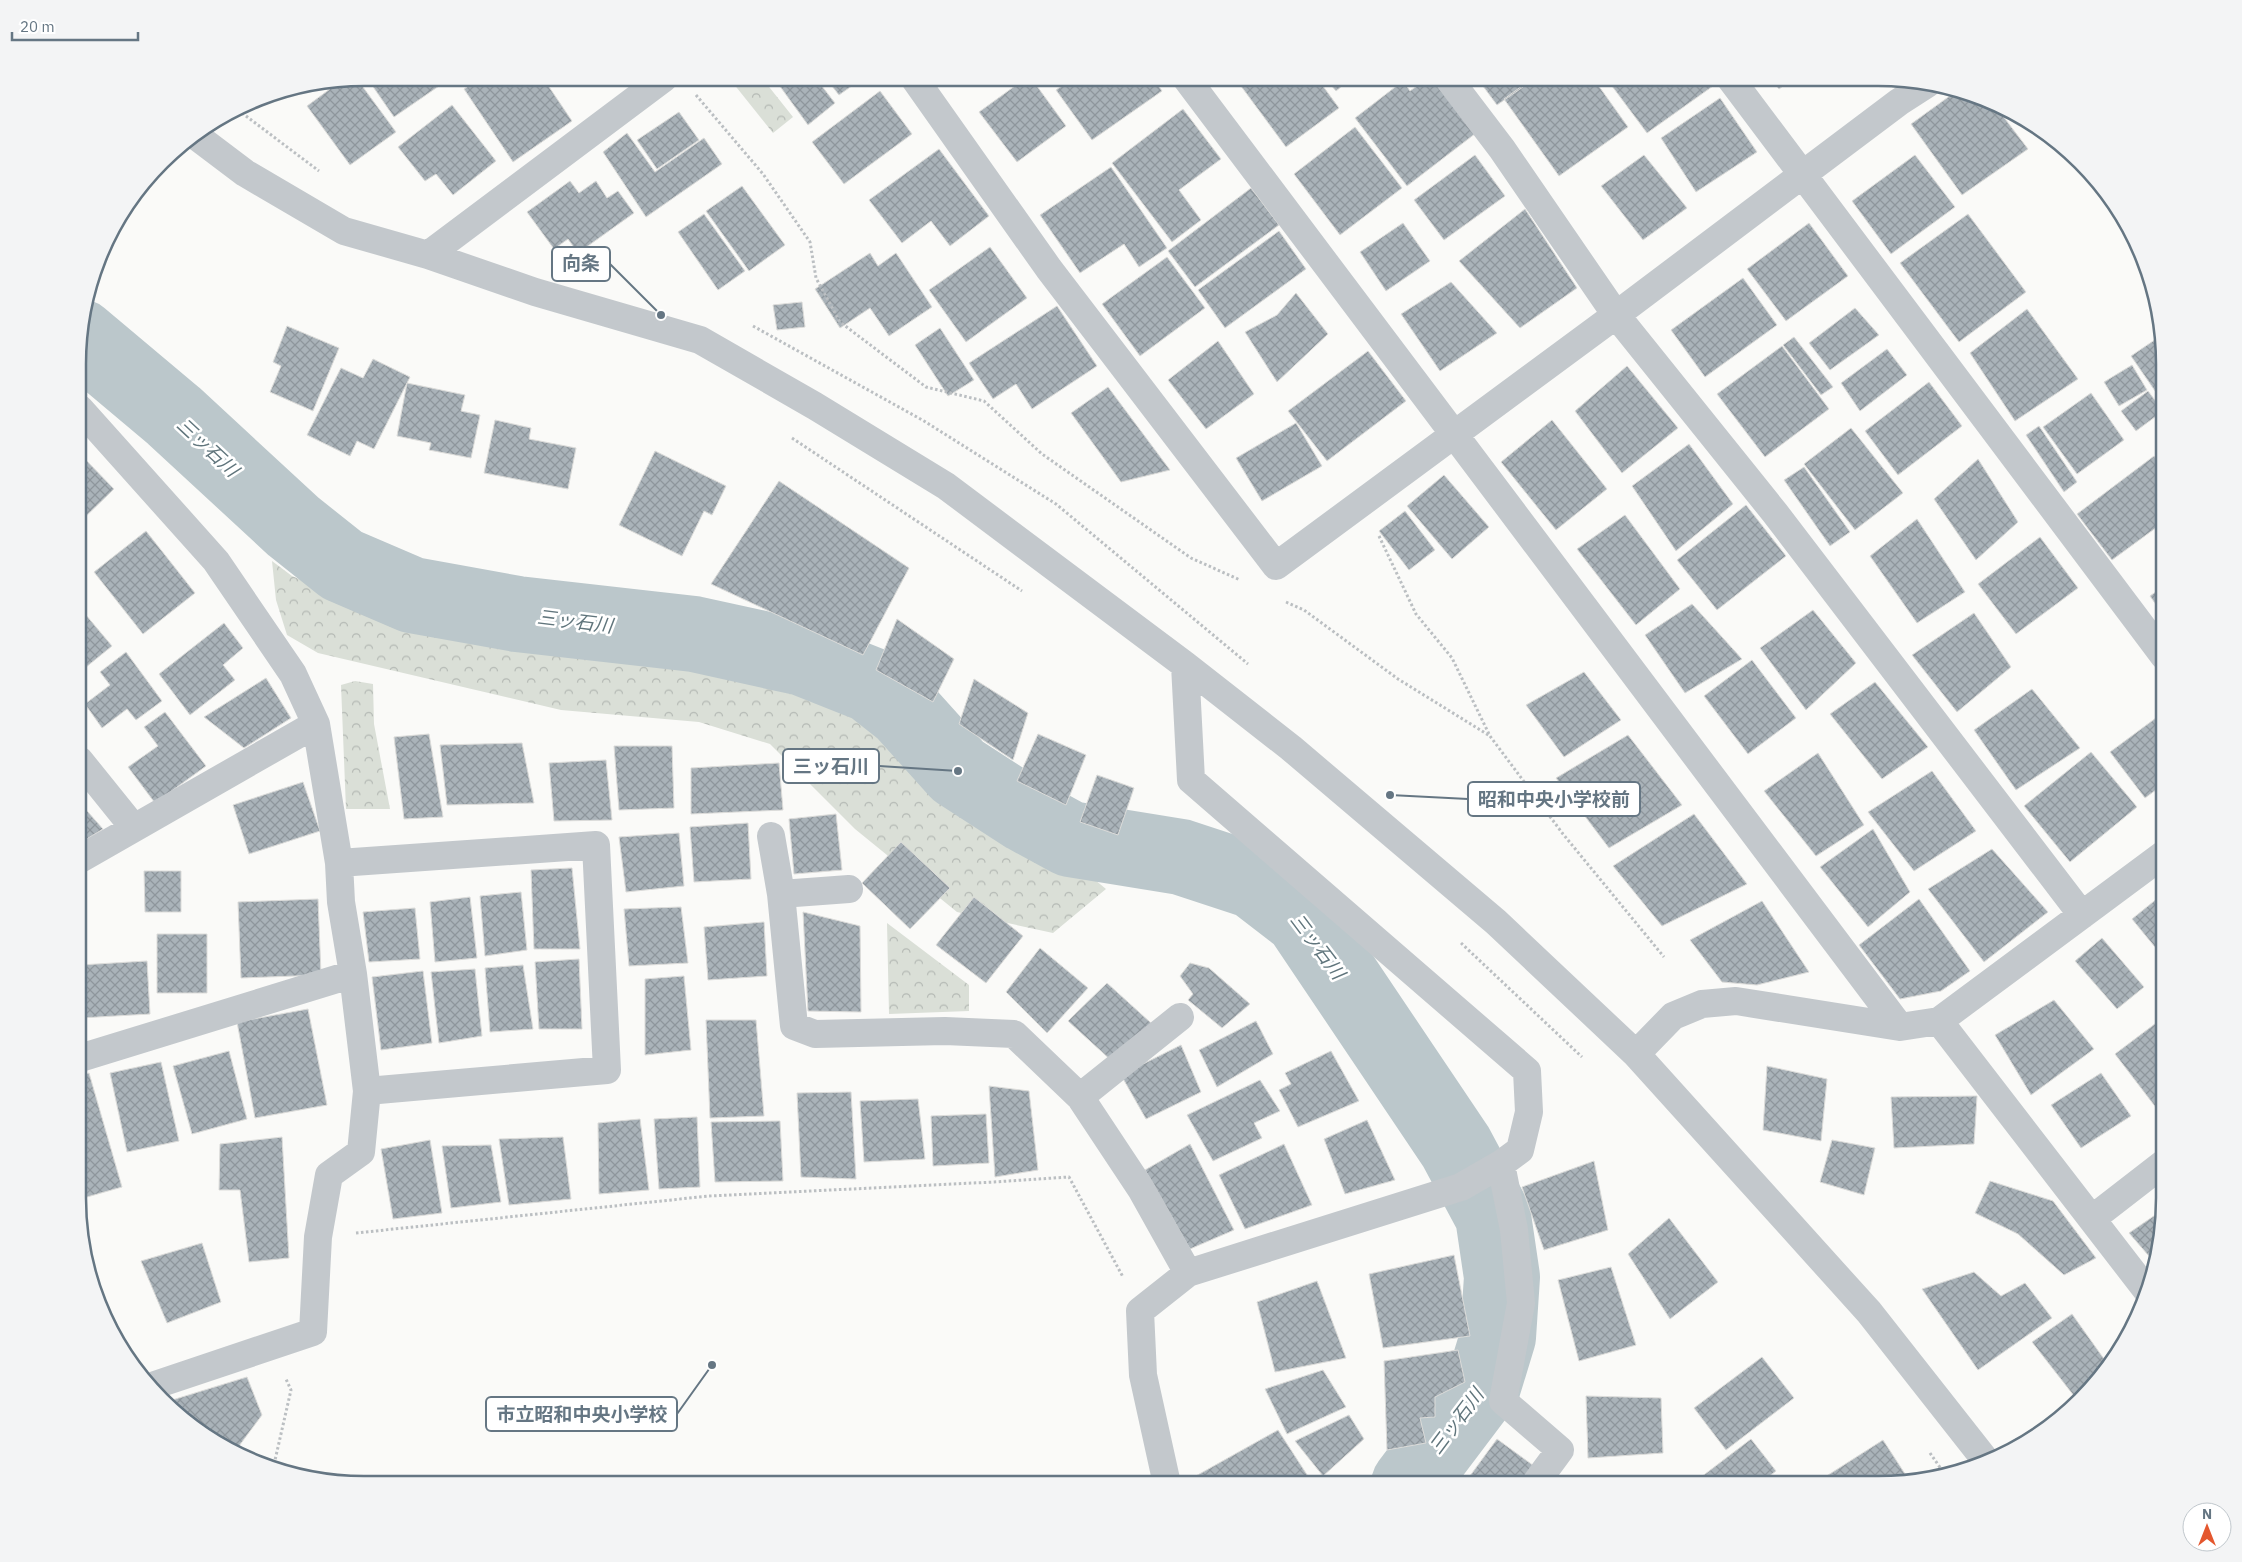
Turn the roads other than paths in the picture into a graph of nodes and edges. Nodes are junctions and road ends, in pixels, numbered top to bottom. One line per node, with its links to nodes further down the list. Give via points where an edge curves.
1 (653, 86): 9 (street)
2 (920, 86): 12 (street, via 1049,269 1276,566)
3 (1192, 86): 12 (street)
4 (1454, 86): 10 (street, via 1502,149)
5 (1736, 86): 8 (street)
6 (1918, 90): 8 (street)
7 (201, 140): 9 (street, via 245,173 344,231)
8 (1802, 174): 10 (street); 13 (street)
9 (428, 255): 14 (street, via 535,292 700,340 946,486)
10 (1616, 315): 12 (street); 24 (street, via 1775,513)
11 (86, 416): 15 (street, via 216,561 293,674)
12 (1455, 434): 28 (street)
13 (2156, 645)
14 (1185, 665): 29 (street, via 1291,748 1496,922); 33 (street, via 1191,780 1526,1071 1529,1112 1520,1150)
15 (316, 724): 17 (street); 21 (street)
16 (86, 768): 17 (street)
17 (134, 828): 19 (street)
18 (771, 836): 23 (street)
19 (86, 856)
20 (2156, 860): 24 (street)
21 (339, 863): 25 (street, via 340,902); 31 (street, via 596,845 607,1070)
22 (849, 889): 23 (street)
23 (781, 894): 32 (street, via 794,1026 815,1034 945,1031 1014,1034)
24 (2082, 915): 27 (street)
25 (353, 974): 30 (street); 31 (street)
26 (1180, 1017): 32 (street)
27 (1939, 1021): 28 (street); 35 (street)
28 (1900, 1027): 29 (street, via 1736,1001 1702,1004 1672,1016)
29 (1636, 1054): 39 (street, via 1869,1312)
30 (86, 1056)
31 (367, 1091): 38 (street, via 361,1152 330,1175 318,1237 312,1332)
32 (1080, 1097): 36 (street, via 1141,1189)
33 (1495, 1168): 36 (street, via 1460,1187); 41 (street, via 1514,1230 1521,1303 1503,1401 1560,1450)
34 (2156, 1169): 35 (street)
35 (2093, 1218): 37 (street)
36 (1188, 1273): 40 (street, via 1140,1311 1143,1374)
37 (2142, 1284)
38 (158, 1384)
39 (1981, 1456)
40 (1165, 1476)
41 (1542, 1476)

